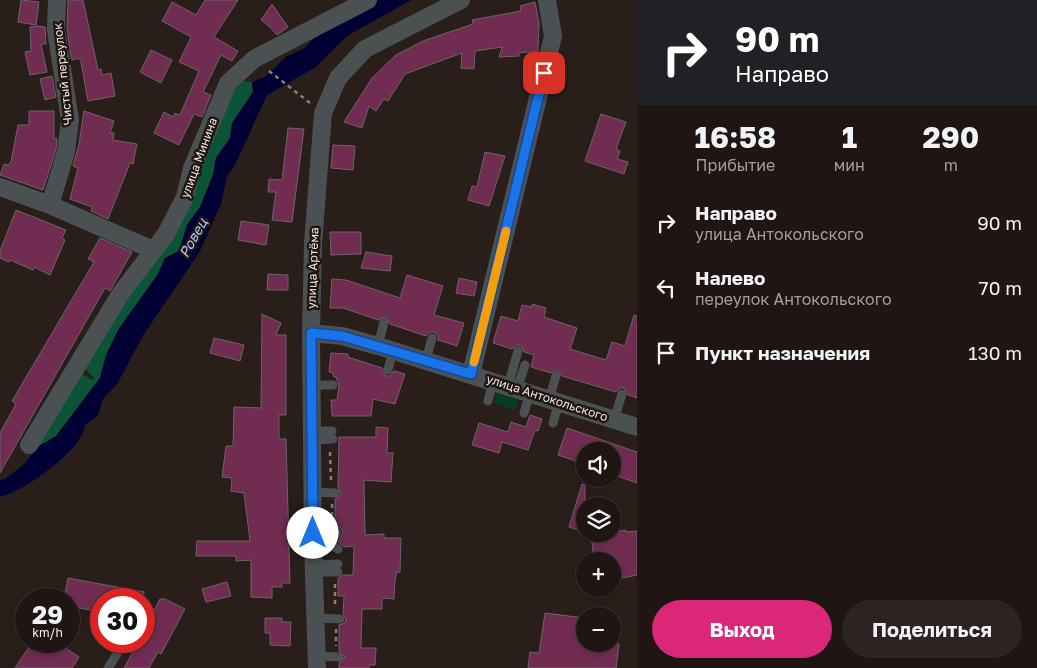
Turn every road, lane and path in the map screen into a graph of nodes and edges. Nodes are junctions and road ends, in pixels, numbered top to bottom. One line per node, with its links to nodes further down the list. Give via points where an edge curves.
1 (57, 0): 8 (street, Чистый переулок, via 56,30 70,120 60,157)
2 (368, 0): 9 (street, улица Минина, via 254,59 228,82 192,168 185,197 166,234)
3 (461, 0): 6 (street, улица Артёма, via 365,50 338,78)
4 (547, 0): 18 (street, via 553,36)
5 (266, 68): 6 (path)
6 (322, 113): 11 (street, улица Артёма)
7 (0, 187): 8 (street, via 17,197)
8 (55, 201): 9 (street)
9 (153, 250): 32 (street, улица Минина, via 121,293)
10 (384, 322): 13 (lane)
11 (311, 333): 13 (street, улица Антокольского, via 342,336); 20 (street, улица Артёма)
12 (432, 338): 15 (lane)
13 (385, 348): 15 (street, улица Антокольского); 17 (lane)
14 (518, 350): 22 (lane)
15 (426, 360): 18 (street, улица Антокольского)
16 (525, 365): 22 (lane)
17 (388, 370)
18 (471, 374): 22 (street, улица Антокольского)
19 (556, 376): 24 (lane)
20 (311, 385): 21 (lane); 31 (street, улица Артёма)
21 (333, 385)
22 (512, 387): 24 (street, улица Антокольского); 25 (lane); 26 (lane)
23 (622, 394): 27 (lane)
24 (554, 400): 27 (street, улица Антокольского); 28 (lane)
25 (488, 401)
26 (524, 413)
27 (614, 420): 29 (street, улица Антокольского)
28 (553, 423)
29 (637, 427)
30 (332, 435): 31 (lane)
31 (312, 436): 33 (street, улица Артёма)
32 (29, 445)
33 (313, 492): 34 (lane); 36 (street, улица Артёма)
34 (335, 493)
35 (337, 533): 36 (lane)
36 (313, 538): 37 (lane); 38 (street, улица Артёма)
37 (338, 549)
38 (314, 568): 39 (lane); 40 (street, улица Артёма)
39 (338, 568)
40 (315, 618): 41 (lane); 44 (street, улица Артёма)
41 (340, 619)
42 (117, 654): 45 (lane)
43 (339, 657): 44 (lane)
44 (317, 662)
45 (108, 668)

